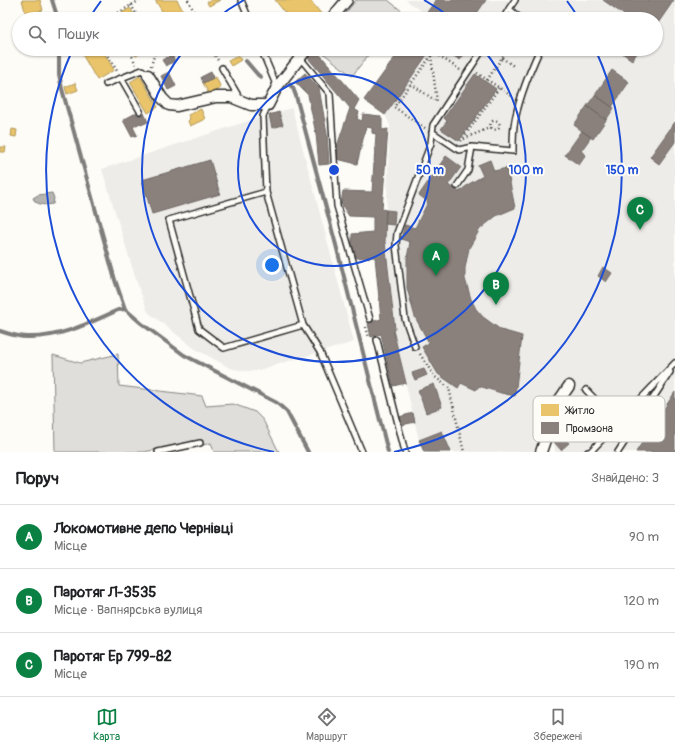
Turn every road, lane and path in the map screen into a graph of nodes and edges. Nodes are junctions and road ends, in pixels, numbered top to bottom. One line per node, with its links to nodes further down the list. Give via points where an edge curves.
1 (140, 0): 6 (path)
2 (188, 0): 10 (path)
3 (241, 0): 11 (lane)
4 (347, 0): 12 (street)
5 (515, 0): 7 (lane)
6 (131, 5): 8 (path); 9 (path)
7 (509, 9): 13 (lane); 14 (lane)
8 (120, 12)
9 (135, 12)
10 (194, 12)
11 (246, 12)
12 (337, 12)
13 (507, 12)
14 (513, 12)
15 (108, 56): 31 (path)
16 (132, 56): 29 (path)
17 (152, 56): 29 (path)
18 (216, 56): 27 (path)
19 (264, 56): 35 (lane)
20 (431, 56): 34 (path); 38 (path)
21 (440, 56): 30 (path)
22 (478, 56): 28 (lane)
23 (537, 56): 39 (lane)
24 (300, 58): 35 (street); 50 (lane, via 330,94 337,206)
25 (502, 58): 26 (path); 32 (path)
26 (515, 67)
27 (222, 68): 37 (lane)
28 (470, 68): 30 (lane); 32 (path)
29 (143, 74): 31 (lane); 37 (street, via 169,105 177,106 216,97 232,97)
30 (466, 75): 41 (lane)
31 (121, 78): 33 (lane); 42 (lane)
32 (487, 80): 36 (path)
33 (106, 84)
34 (411, 84): 38 (path); 44 (path, via 394,107)
35 (277, 87): 40 (street)
36 (499, 88): 39 (path); 45 (path)
37 (242, 102): 40 (street)
38 (437, 102): 41 (path)
39 (519, 102): 46 (lane, via 513,151)
40 (268, 105): 49 (lane, via 263,116)
41 (444, 107): 44 (lane, via 432,126)
42 (140, 110)
43 (491, 127): 45 (path)
44 (432, 132): 47 (lane); 53 (lane, via 431,143 397,233 396,245 405,319)
45 (463, 139): 47 (path)
46 (472, 147): 47 (lane, via 459,150); 48 (lane, via 468,170)
47 (456, 148)
48 (457, 186)
49 (266, 192): 51 (lane); 51 (lane, via 169,220 199,329 224,348)
50 (370, 319): 52 (path, via 365,323 370,339)
51 (303, 324): 66 (lane, via 320,352)
52 (377, 340): 67 (lane)
53 (415, 347): 68 (path, via 434,376 449,388)
54 (675, 364): 59 (lane); 60 (lane)
55 (569, 386): 57 (street)
56 (586, 390): 58 (lane)
57 (562, 396)
58 (592, 396)
59 (644, 396)
60 (654, 396)
61 (544, 442): 69 (street)
62 (600, 442): 70 (lane)
63 (624, 442): 71 (lane)
64 (200, 443): 65 (lane)
65 (158, 452)
66 (362, 452)
67 (406, 452)
68 (464, 452)
69 (541, 452)
70 (590, 452)
71 (618, 452)

